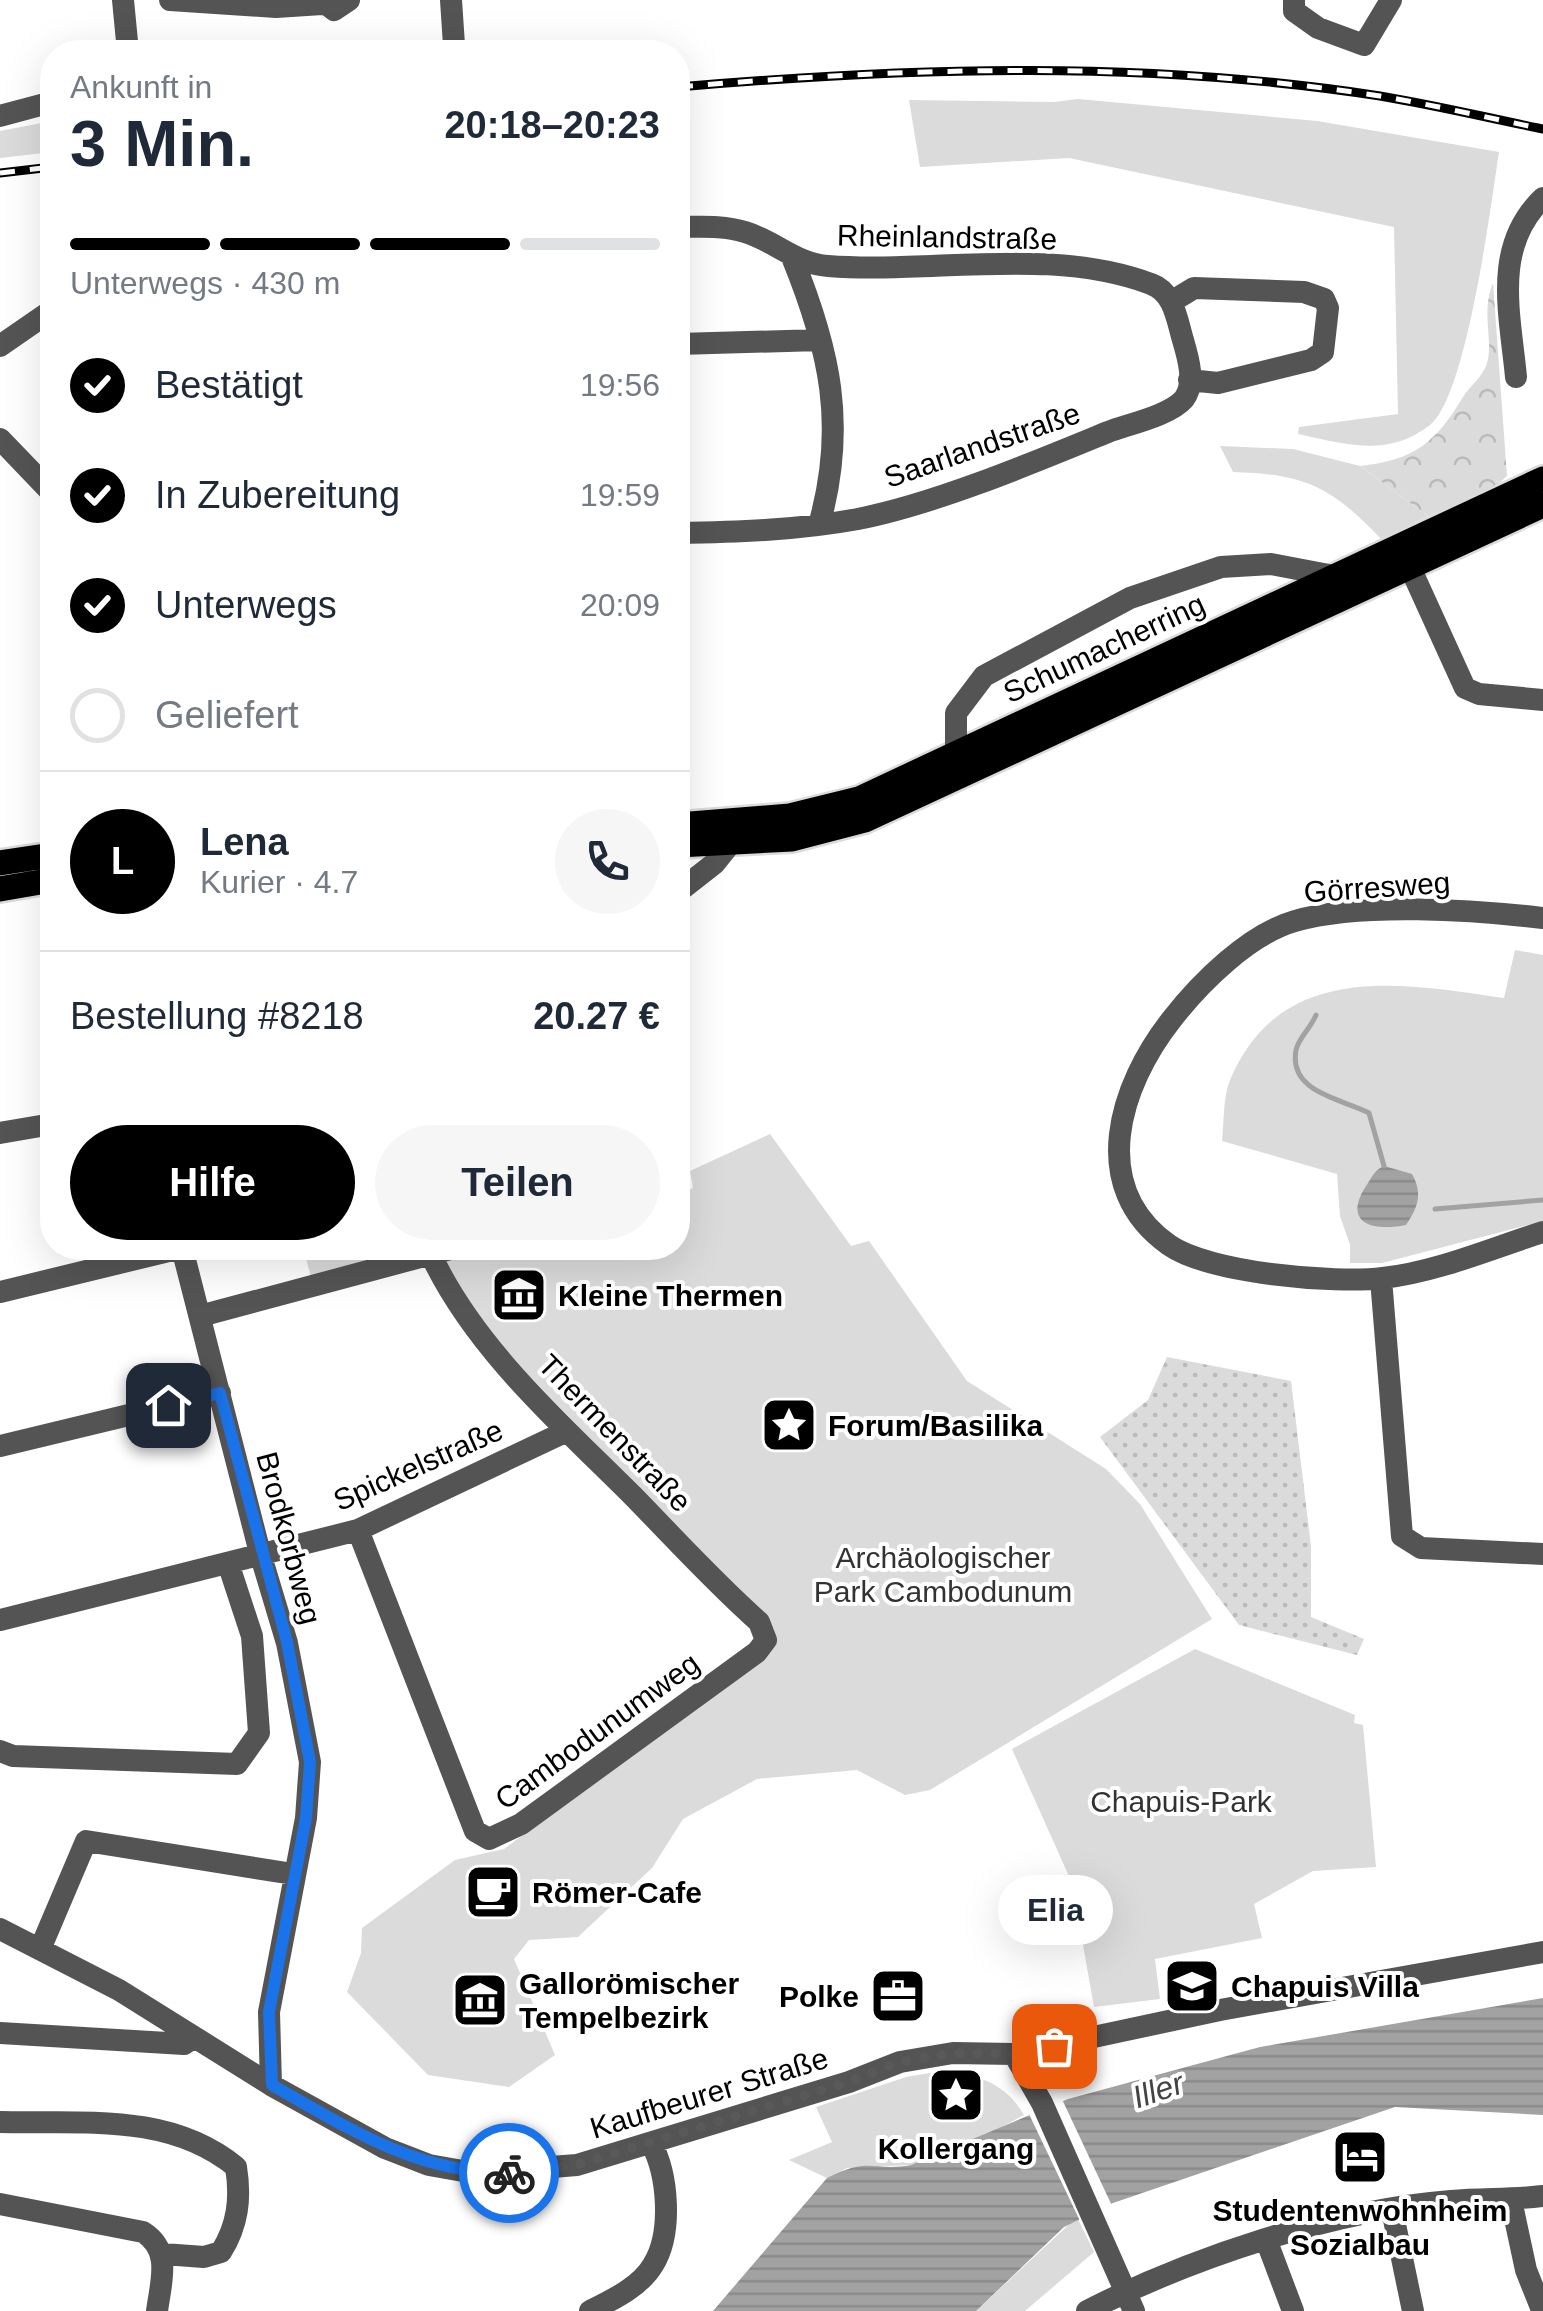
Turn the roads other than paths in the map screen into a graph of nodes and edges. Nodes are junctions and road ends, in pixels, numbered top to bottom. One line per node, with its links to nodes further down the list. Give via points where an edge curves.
1 (122, 0): 8 (street)
2 (170, 0): 7 (street)
3 (349, 0): 7 (street, via 339,10)
4 (451, 0): 9 (street)
5 (1294, 0): 6 (street, via 1294,11 1318,28 1364,45)
6 (1391, 0)
7 (322, 2)
8 (127, 40)
9 (454, 40)
10 (40, 105): 11 (street)
11 (0, 116)
12 (1543, 198): 20 (street, via 1520,224 1506,270)
13 (690, 227): 14 (street, Rheinlandstraße, via 747,232)
14 (792, 256): 15 (street, Rheinlandstraße, via 828,266 967,262 1121,274); 17 (street)
15 (1167, 295): 21 (street); 21 (street, via 1194,288 1304,292 1324,299 1328,308 1323,352 1311,360 1218,383)
16 (40, 318): 19 (street)
17 (820, 340): 18 (street); 26 (street, via 835,408 834,450)
18 (690, 344)
19 (0, 346)
20 (1516, 377)
21 (1189, 380): 26 (street, Saarlandstraße, via 1185,398 1174,407 1051,456 862,518)
22 (0, 439): 24 (street)
23 (1543, 479): 29 (main road, Schumacherring)
24 (40, 481)
25 (1543, 504): 28 (main road, Schumacherring)
26 (818, 525): 27 (street, Saarlandstraße)
27 (690, 533)
28 (1409, 565): 30 (street, via 1466,688); 34 (main road, Schumacherring, via 895,808 792,839)
29 (1334, 576): 31 (main road, Schumacherring); 31 (street, via 1271,564 1220,567 1130,598 984,676 956,714)
30 (1543, 700)
31 (956, 754): 32 (main road, Schumacherring, via 859,799)
32 (690, 833)
33 (690, 836): 34 (main road, Schumacherring)
34 (731, 842): 38 (street)
35 (40, 857): 36 (main road)
36 (0, 864)
37 (40, 882): 39 (main road)
38 (690, 883)
39 (0, 889)
40 (1543, 918): 48 (street, Görresweg, via 1432,910 1294,921 1225,965 1180,1008 1135,1076 1120,1126 1120,1177 1144,1223 1172,1247 1300,1278)
41 (40, 1126): 42 (street)
42 (0, 1133)
43 (1543, 1232): 48 (street, Görresweg)
44 (132, 1260): 49 (street)
45 (185, 1260): 50 (street, Brodkorbweg)
46 (413, 1260): 50 (street)
47 (445, 1260): 52 (street, Thermenstraße, via 458,1304)
48 (1382, 1279): 56 (street, via 1402,1536 1421,1548)
49 (0, 1292)
50 (200, 1316): 51 (street, Brodkorbweg)
51 (220, 1393): 53 (street); 55 (street, Brodkorbweg)
52 (567, 1431): 54 (street, Spickelstraße); 59 (street, Thermenstraße, via 759,1622)
53 (0, 1446)
54 (358, 1530): 55 (street, Spickelstraße); 59 (street, Cambodunumweg, via 474,1831 489,1840 636,1742)
55 (260, 1552): 57 (street, Spickelstraße); 61 (street, Brodkorbweg, via 287,1642 310,1762)
56 (1543, 1554)
57 (228, 1563): 58 (street, Spickelstraße); 60 (street, via 252,1636 259,1733 237,1764)
58 (0, 1620)
59 (766, 1640)
60 (0, 1751)
61 (293, 1874): 63 (street, via 86,1840); 68 (street, Brodkorbweg, via 269,2012)
62 (0, 1929): 63 (street, Kaufbeurer Straße)
63 (41, 1947): 66 (street, Kaufbeurer Straße)
64 (1543, 1952): 67 (street, Kaufbeurer Straße)
65 (0, 2033): 66 (street, via 184,2044)
66 (193, 2038): 68 (street, Kaufbeurer Straße)
67 (1014, 2054): 70 (street, Kaufbeurer Straße, via 953,2053 900,2062); 77 (street, via 1094,2212)
68 (272, 2085): 70 (street, Kaufbeurer Straße, via 385,2148 474,2174 576,2165)
69 (0, 2122): 76 (street, via 140,2125 215,2149 236,2167 241,2197 230,2238 221,2252 204,2257)
70 (651, 2143): 80 (street, via 665,2199 653,2265 623,2294)
71 (1543, 2196): 72 (street)
72 (1511, 2200): 74 (street, via 1451,2200); 78 (street)
73 (0, 2204): 76 (street, via 143,2232)
74 (1392, 2210): 75 (street); 83 (street)
75 (1267, 2242): 77 (street); 82 (street)
76 (163, 2254): 79 (street)
77 (1130, 2301): 81 (street)
78 (1542, 2310)
79 (157, 2311)
80 (590, 2311)
81 (1086, 2311)
82 (1292, 2311)
83 (1413, 2311)

